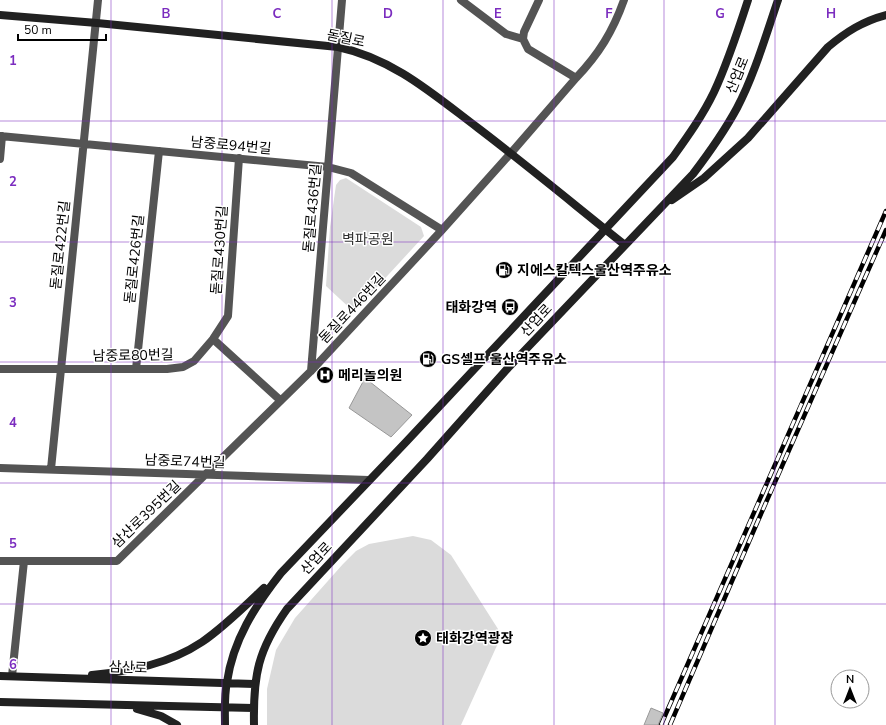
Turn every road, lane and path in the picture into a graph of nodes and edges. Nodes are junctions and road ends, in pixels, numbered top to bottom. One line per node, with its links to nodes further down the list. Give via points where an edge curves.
1 (98, 0): 10 (street, 돋질로422번길)
2 (342, 0): 12 (street, 돋질로436번길)
3 (461, 0): 11 (street, via 506,34)
4 (539, 0): 11 (street)
5 (624, 0): 13 (street, 돋질로446번길, via 601,49)
6 (778, 0): 21 (main road, 산업로, via 738,107 718,140 692,174)
7 (745, 1): 23 (main road, 산업로, via 729,58 696,124 673,157)
8 (0, 15): 10 (main road, 돋질로)
9 (886, 15): 21 (main road, via 856,26 837,39 815,60 748,138 723,162)
10 (97, 23): 12 (main road, 돋질로); 15 (street, 돋질로422번길)
11 (522, 39): 13 (street, via 528,49)
12 (338, 47): 17 (main road, 돋질로, via 357,51 416,80); 20 (street, 돋질로436번길)
13 (576, 78): 17 (street, 돋질로446번길)
14 (1, 136): 15 (street, 남중로94번길); 19 (street)
15 (84, 144): 16 (street, 남중로94번길); 27 (street, 돋질로422번길)
16 (159, 151): 18 (street, 남중로94번길); 28 (street, 돋질로426번길)
17 (511, 153): 22 (street, 돋질로446번길); 23 (main road, 돋질로)
18 (239, 158): 20 (street, 남중로94번길); 25 (street, 돋질로430번길, via 228,316)
19 (0, 159)
20 (328, 167): 22 (street, 남중로94번길, via 351,173); 29 (street, 돋질로436번길)
21 (663, 205): 24 (main road, 산업로)
22 (442, 230): 29 (street, 돋질로446번길)
23 (605, 230): 24 (main road, 돋질로); 34 (main road, 산업로)
24 (625, 245): 42 (main road, 산업로, via 508,368 287,609 264,649)
25 (213, 340): 28 (street, 남중로80번길, via 194,361 183,367); 30 (street)
26 (0, 369): 27 (street, 남중로80번길)
27 (61, 369): 28 (street, 남중로80번길); 32 (street, 돋질로422번길)
28 (136, 369)
29 (311, 371): 30 (street, 돋질로446번길)
30 (280, 400): 33 (street, 돋질로446번길)
31 (0, 468): 32 (street, 남중로74번길)
32 (51, 469): 33 (street, 남중로74번길)
33 (205, 475): 34 (street, 남중로74번길); 36 (street, 삼산로395번길, via 117,561)
34 (369, 480): 37 (main road, 산업로)
35 (0, 561): 36 (street, 삼산로395번길)
36 (24, 561): 39 (street)
37 (281, 573): 40 (main road, via 219,629 186,652 164,661 122,672); 41 (main road, 산업로, via 264,594 239,639)
38 (0, 676): 39 (main road, 삼산로)
39 (12, 676): 40 (main road, 삼산로)
40 (60, 678): 41 (main road, 삼산로)
41 (226, 684): 42 (main road, 삼산로); 45 (main road, 산업로)
42 (254, 684): 46 (main road, 산업로)
43 (0, 702): 44 (main road)
44 (120, 705): 45 (main road); 47 (main road, via 154,714)
45 (225, 707): 46 (main road); 48 (main road, 산업로)
46 (254, 708): 49 (main road, 산업로)
47 (177, 725)
48 (225, 725)
49 (254, 725)

